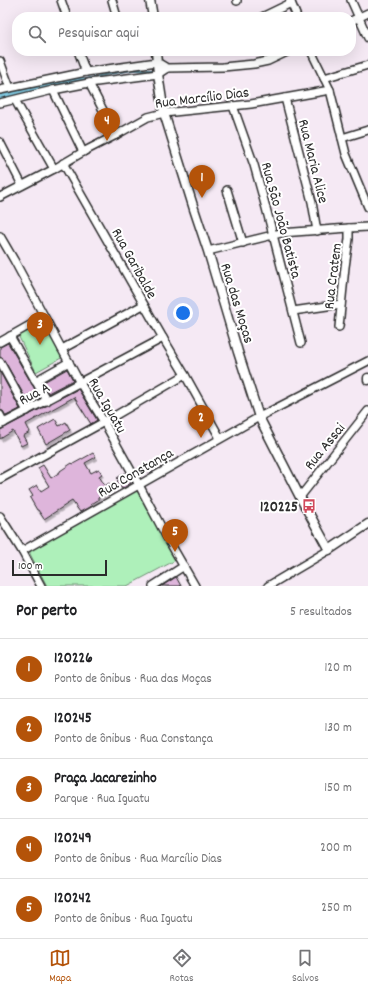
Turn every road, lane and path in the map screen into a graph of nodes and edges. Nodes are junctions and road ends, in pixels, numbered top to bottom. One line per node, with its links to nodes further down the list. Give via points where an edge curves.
1 (61, 0): 6 (street)
2 (112, 0): 7 (street)
3 (150, 0): 8 (street)
4 (351, 0): 12 (street)
5 (291, 1): 9 (street); 10 (street)
6 (65, 12)
7 (116, 12)
8 (152, 12)
9 (271, 12)
10 (295, 12)
11 (368, 13): 12 (street)
12 (359, 17): 13 (street); 14 (street)
13 (356, 18)
14 (368, 38)
15 (80, 56): 23 (street)
16 (156, 56): 20 (street, Rua das Moças)
17 (278, 56): 22 (street, via 254,64)
18 (313, 56): 25 (street)
19 (0, 61): 27 (street)
20 (156, 62): 22 (street); 23 (street); 24 (street, Rua das Moças)
21 (368, 65): 25 (street)
22 (167, 68): 24 (street)
23 (86, 72): 27 (street)
24 (158, 74): 26 (street); 35 (street, Rua das Moças)
25 (324, 78): 30 (street)
26 (89, 83): 29 (street); 37 (street)
27 (10, 88): 28 (street)
28 (0, 90)
29 (53, 90): 32 (street); 40 (street)
30 (330, 90): 31 (street, Rua Marcílio Dias); 38 (street)
31 (285, 98): 34 (street, Rua Marcílio Dias); 49 (street, Rua Maria Alice)
32 (15, 100): 33 (street); 42 (street)
33 (0, 103)
34 (233, 106): 35 (street, Rua Marcílio Dias); 50 (street, Rua São João Batista, via 254,165)
35 (164, 113): 37 (street, Rua Marcílio Dias, via 148,117); 53 (street, Rua das Moças)
36 (368, 130): 38 (street)
37 (116, 135): 40 (street, Rua Marcílio Dias)
38 (342, 138): 46 (street)
39 (0, 142): 43 (street)
40 (84, 152): 41 (street, Rua Marcílio Dias)
41 (63, 163): 42 (street, Rua Marcílio Dias); 55 (street, Rua Garibalde)
42 (54, 169): 43 (street, Rua Marcílio Dias)
43 (22, 185): 45 (street, Rua Marcílio Dias)
44 (227, 190): 52 (street)
45 (0, 197)
46 (368, 207)
47 (368, 227): 48 (street)
48 (349, 228): 49 (street); 54 (street, Rua Cratem)
49 (317, 231): 50 (street)
50 (273, 235): 52 (street); 56 (street, Rua São João Batista)
51 (0, 236): 57 (street, Rua Iguatu)
52 (243, 242): 53 (street)
53 (208, 251): 74 (street, Rua das Moças)
54 (341, 304): 56 (street); 58 (street, Rua Cratem)
55 (144, 305): 60 (street, Rua Garibalde); 63 (street)
56 (293, 311): 62 (street, Rua São João Batista)
57 (44, 317): 59 (street); 63 (street, Rua Iguatu)
58 (339, 327)
59 (10, 336): 61 (street); 68 (street)
60 (163, 338): 67 (street, Rua Garibalde); 69 (street, Rua A)
61 (0, 342)
62 (301, 343)
63 (62, 349): 66 (street, Rua Iguatu)
64 (368, 361): 74 (street, Rua Constança)
65 (0, 362): 71 (street)
66 (69, 362): 68 (street); 69 (street, Rua Iguatu)
67 (185, 376): 75 (street); 77 (street, Rua Garibalde)
68 (35, 381): 70 (street)
69 (80, 383): 70 (street, Rua A); 75 (street, Rua Iguatu)
70 (47, 401): 71 (street, Rua A)
71 (27, 411): 76 (street, Rua A)
72 (368, 411): 80 (street, Rua Assai)
73 (0, 415): 76 (street)
74 (259, 417): 77 (street, Rua Constança); 80 (street, Rua das Moças)
75 (104, 422): 78 (street); 79 (street, Rua Iguatu)
76 (2, 424)
77 (220, 438): 79 (street, Rua Constança)
78 (0, 479)
79 (139, 485): 84 (street, Rua Constança); 85 (street, Rua Iguatu)
80 (300, 497): 83 (street, Rua das Moças)
81 (0, 516): 84 (street)
82 (368, 524): 83 (street)
83 (329, 550): 89 (street)
84 (22, 552): 86 (street)
85 (184, 566): 87 (street); 88 (street, Rua Iguatu)
86 (41, 586)
87 (152, 586)
88 (195, 586)
89 (268, 586)

